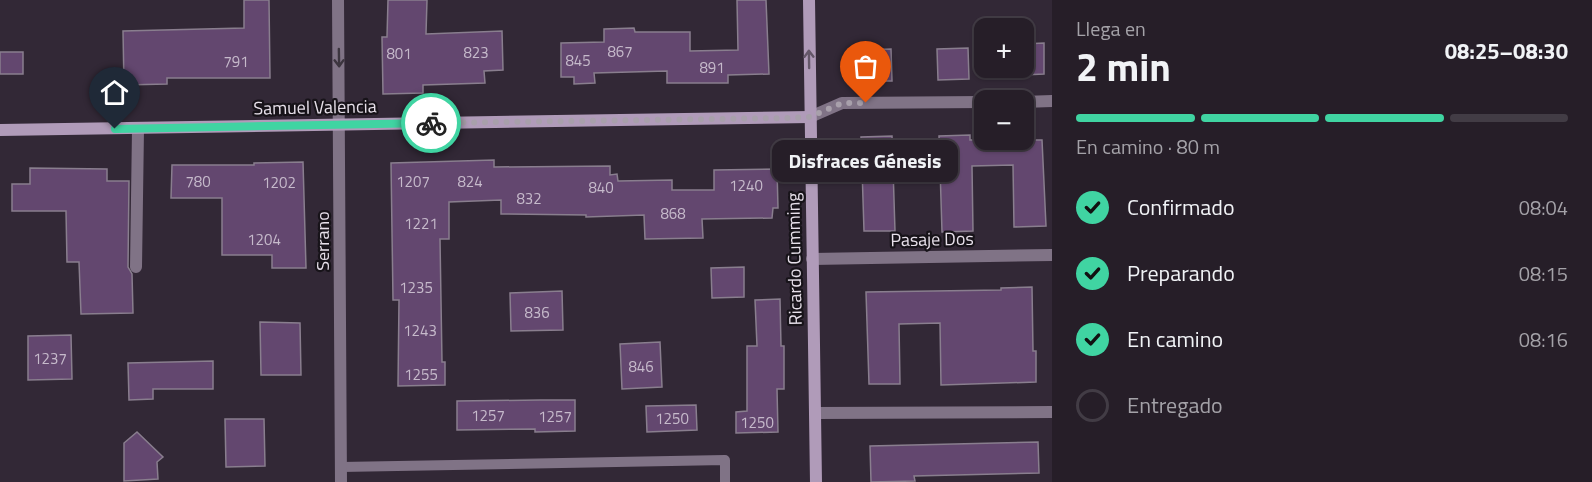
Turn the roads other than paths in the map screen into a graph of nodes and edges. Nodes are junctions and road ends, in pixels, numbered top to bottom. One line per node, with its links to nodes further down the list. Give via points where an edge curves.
1 (338, 0): 7 (street, Serrano, one-way to 7)
2 (809, 0): 6 (main road, Ricardo Cumming, one-way to 2)
3 (1052, 101): 5 (street)
4 (974, 102): 6 (street, via 842,103)
5 (1034, 102)
6 (810, 117): 7 (main road, Samuel Valencia); 11 (main road, Ricardo Cumming)
7 (339, 125): 8 (main road, Samuel Valencia); 15 (street, Serrano)
8 (138, 129): 9 (main road, Samuel Valencia); 12 (street)
9 (0, 130)
10 (1052, 255): 11 (street, Pasaje Dos)
11 (812, 259): 14 (main road, Ricardo Cumming)
12 (136, 267)
13 (1052, 412): 14 (street)
14 (815, 413): 18 (main road, Ricardo Cumming)
15 (341, 467): 16 (street, Serrano); 17 (lane, via 725,460)
16 (341, 482)
17 (725, 482)
18 (816, 482)

